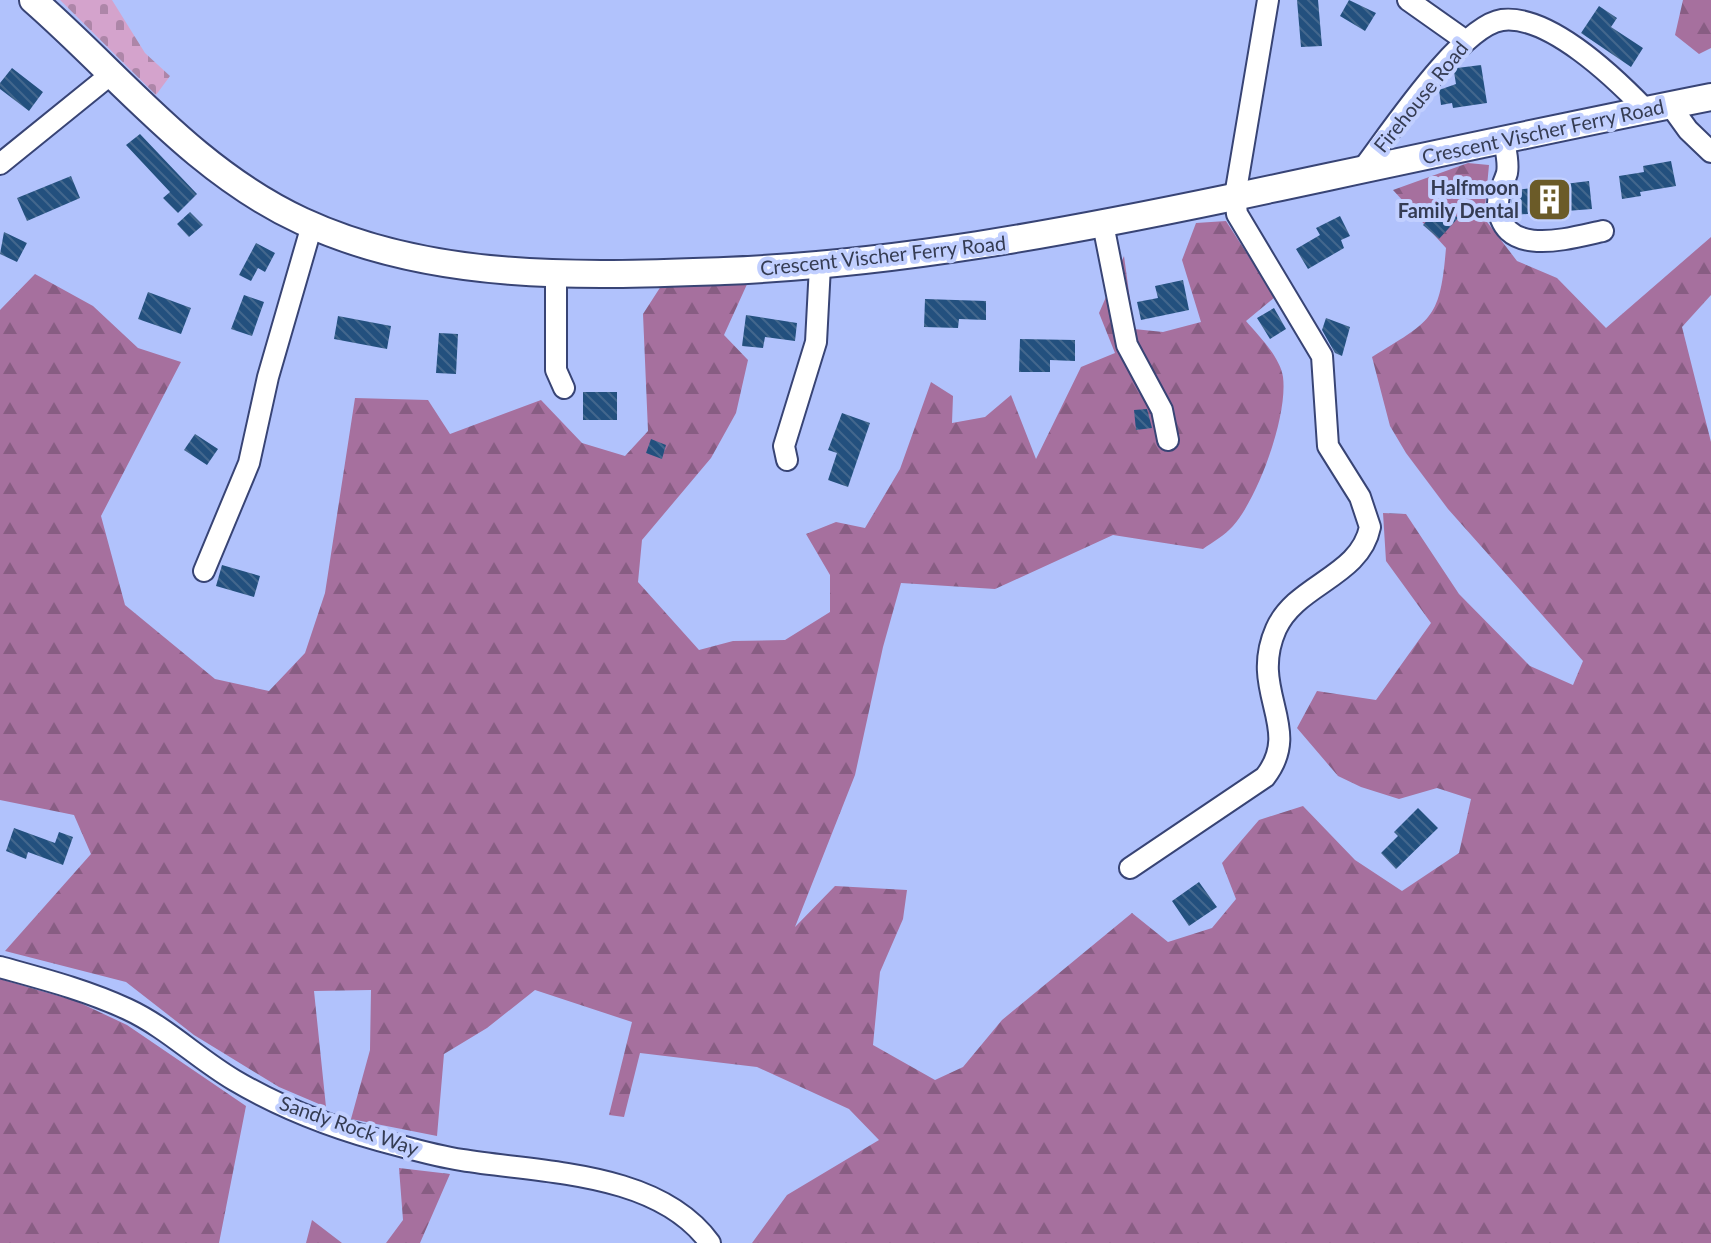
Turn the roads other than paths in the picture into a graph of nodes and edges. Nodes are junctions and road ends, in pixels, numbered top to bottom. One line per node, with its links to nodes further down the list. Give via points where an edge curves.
1 (33, 0): 5 (main road, Crescent Vischer Ferry Road)
2 (1268, 0): 12 (street)
3 (1408, 0): 4 (street)
4 (1466, 41): 7 (street, Firehouse Road, via 1502,20 1547,29); 11 (street, Firehouse Road)
5 (110, 75): 10 (street); 14 (main road, Crescent Vischer Ferry Road, via 210,162 276,208)
6 (1711, 97): 7 (main road, Crescent Vischer Ferry Road)
7 (1658, 107): 8 (main road, Crescent Vischer Ferry Road); 9 (street, Firehouse Road)
8 (1504, 141): 11 (main road, Crescent Vischer Ferry Road); 15 (street, via 1508,169 1498,201 1501,220 1511,231 1544,243)
9 (1711, 152)
10 (0, 164)
11 (1361, 171): 12 (main road, Crescent Vischer Ferry Road)
12 (1235, 196): 13 (main road, Crescent Vischer Ferry Road); 22 (street, via 1242,227 1322,356 1328,446 1360,497 1370,527 1359,553 1297,599 1276,630 1266,678 1282,732 1277,762 1265,777)
13 (1103, 224): 16 (main road, Crescent Vischer Ferry Road, via 921,256); 19 (street, via 1127,345 1162,410)
14 (312, 225): 17 (main road, Crescent Vischer Ferry Road, via 422,261); 21 (street, via 249,463)
15 (1603, 231)
16 (820, 266): 17 (main road, Crescent Vischer Ferry Road, via 654,275); 20 (street, via 816,342 784,446)
17 (556, 272): 18 (street, via 556,370)
18 (564, 388)
19 (1168, 440)
20 (787, 460)
21 (204, 571)
22 (1130, 868)
23 (0, 967): 24 (street, Sandy Rock Way, via 130,1011 233,1079 295,1111 393,1144 462,1160 560,1170 624,1188 669,1207)
24 (710, 1243)

